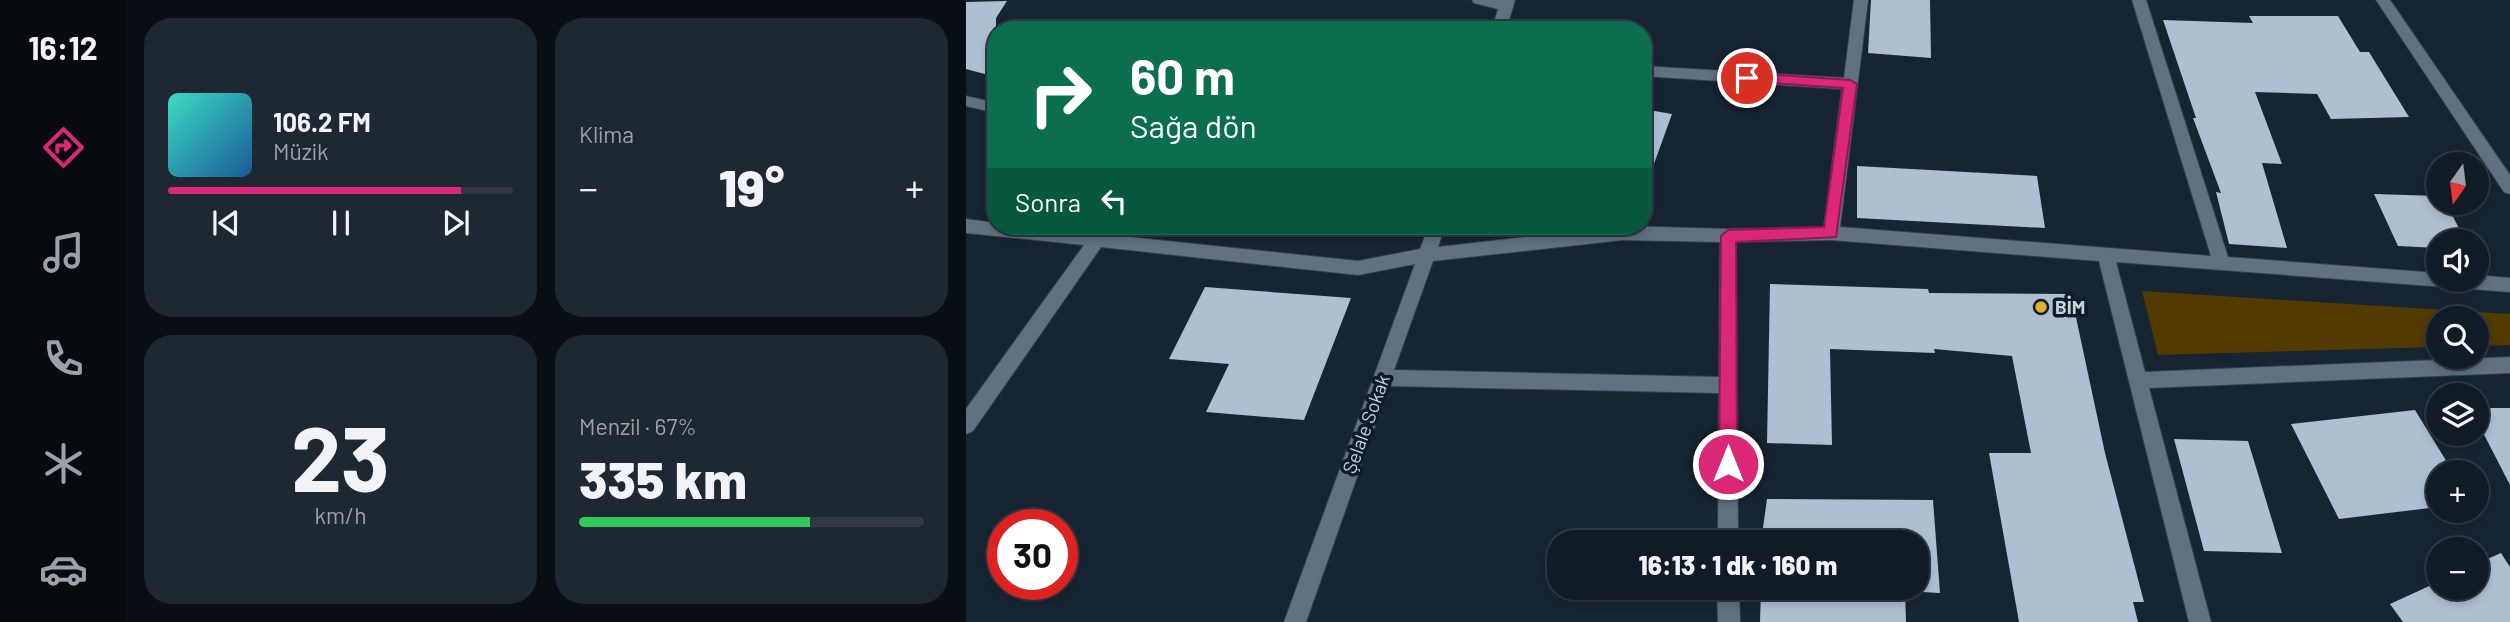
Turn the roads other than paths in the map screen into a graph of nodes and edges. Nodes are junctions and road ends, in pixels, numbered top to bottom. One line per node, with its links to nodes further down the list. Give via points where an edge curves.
1 (1479, 0): 5 (street)
2 (1861, 0): 8 (street)
3 (2139, 0): 23 (street)
4 (2383, 0): 11 (street)
5 (1507, 4): 6 (street)
6 (1502, 21)
7 (1652, 72): 8 (street)
8 (1850, 84): 14 (street)
9 (966, 101): 10 (street)
10 (987, 106)
11 (2510, 188)
12 (966, 226): 13 (street)
13 (987, 227)
14 (1831, 233): 20 (street); 22 (street)
15 (1652, 234): 20 (street)
16 (1101, 235): 31 (street)
17 (1117, 235): 21 (street, via 1358,268)
18 (1434, 235): 21 (street, Şelale Sokak)
19 (1605, 235): 21 (street)
20 (1728, 236): 30 (street)
21 (1427, 255): 28 (street, Şelale Sokak)
22 (2106, 255): 23 (street); 29 (street)
23 (2222, 264): 24 (street)
24 (2426, 279)
25 (2489, 284): 26 (street)
26 (2510, 285)
27 (2510, 365): 29 (street)
28 (1383, 378): 30 (street); 34 (street, Şelale Sokak)
29 (2140, 380): 36 (street)
30 (1728, 385): 32 (street)
31 (966, 425)
32 (1728, 530)
33 (1728, 600): 35 (street)
34 (1295, 622)
35 (1728, 622)
36 (2200, 622)

